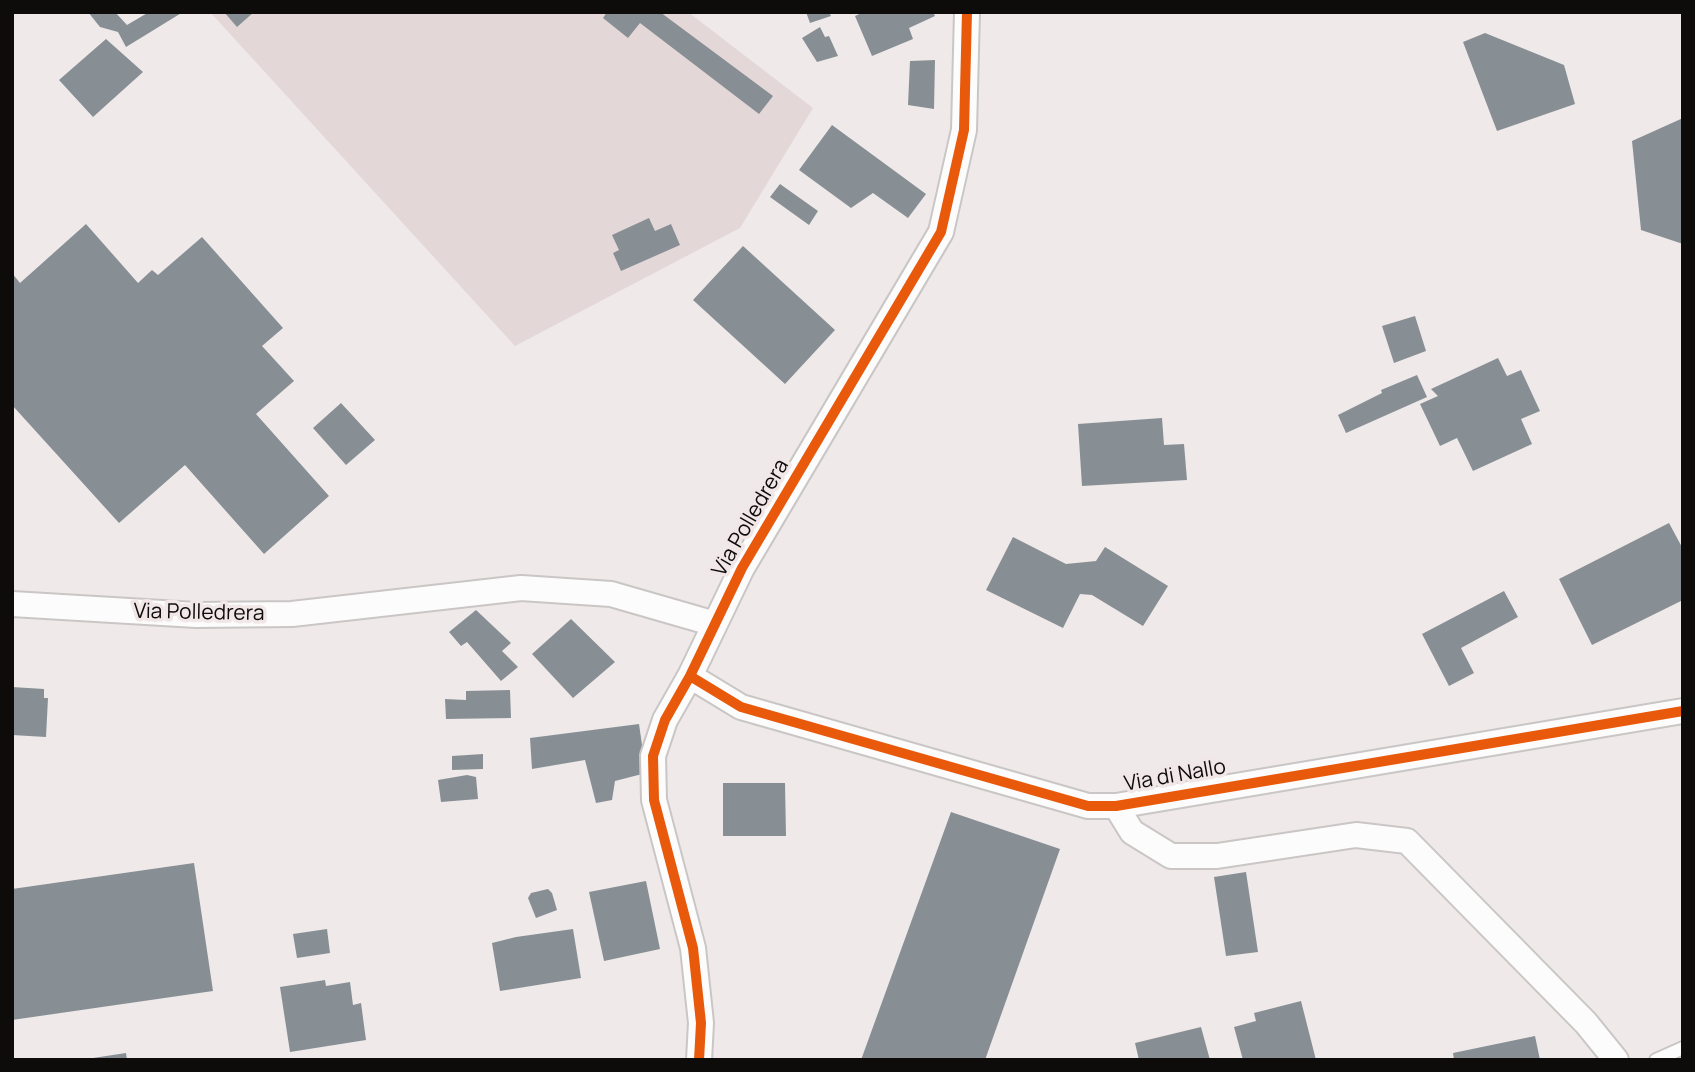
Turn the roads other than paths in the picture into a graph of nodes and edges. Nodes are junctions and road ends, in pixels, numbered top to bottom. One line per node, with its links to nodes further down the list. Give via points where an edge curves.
1 (967, 12): 3 (street, Via Polledrera, via 964,130 941,232 742,568)
2 (12, 604): 3 (street, Via Polledrera, via 196,615 292,614 521,588 611,594)
3 (715, 624): 4 (street, Via Polledrera)
4 (690, 676): 6 (street, Via di Nallo, via 741,707 1088,806); 8 (street, Via Polledrera, via 664,720 653,756 654,800 693,948 701,1023)
5 (1683, 711): 6 (street, Via di Nallo)
6 (1116, 806): 9 (street, via 1132,832 1171,856 1217,856 1356,835 1406,841 1586,1023)
7 (1683, 1048): 10 (lane)
8 (699, 1060)
9 (1616, 1060)
10 (1656, 1060)

